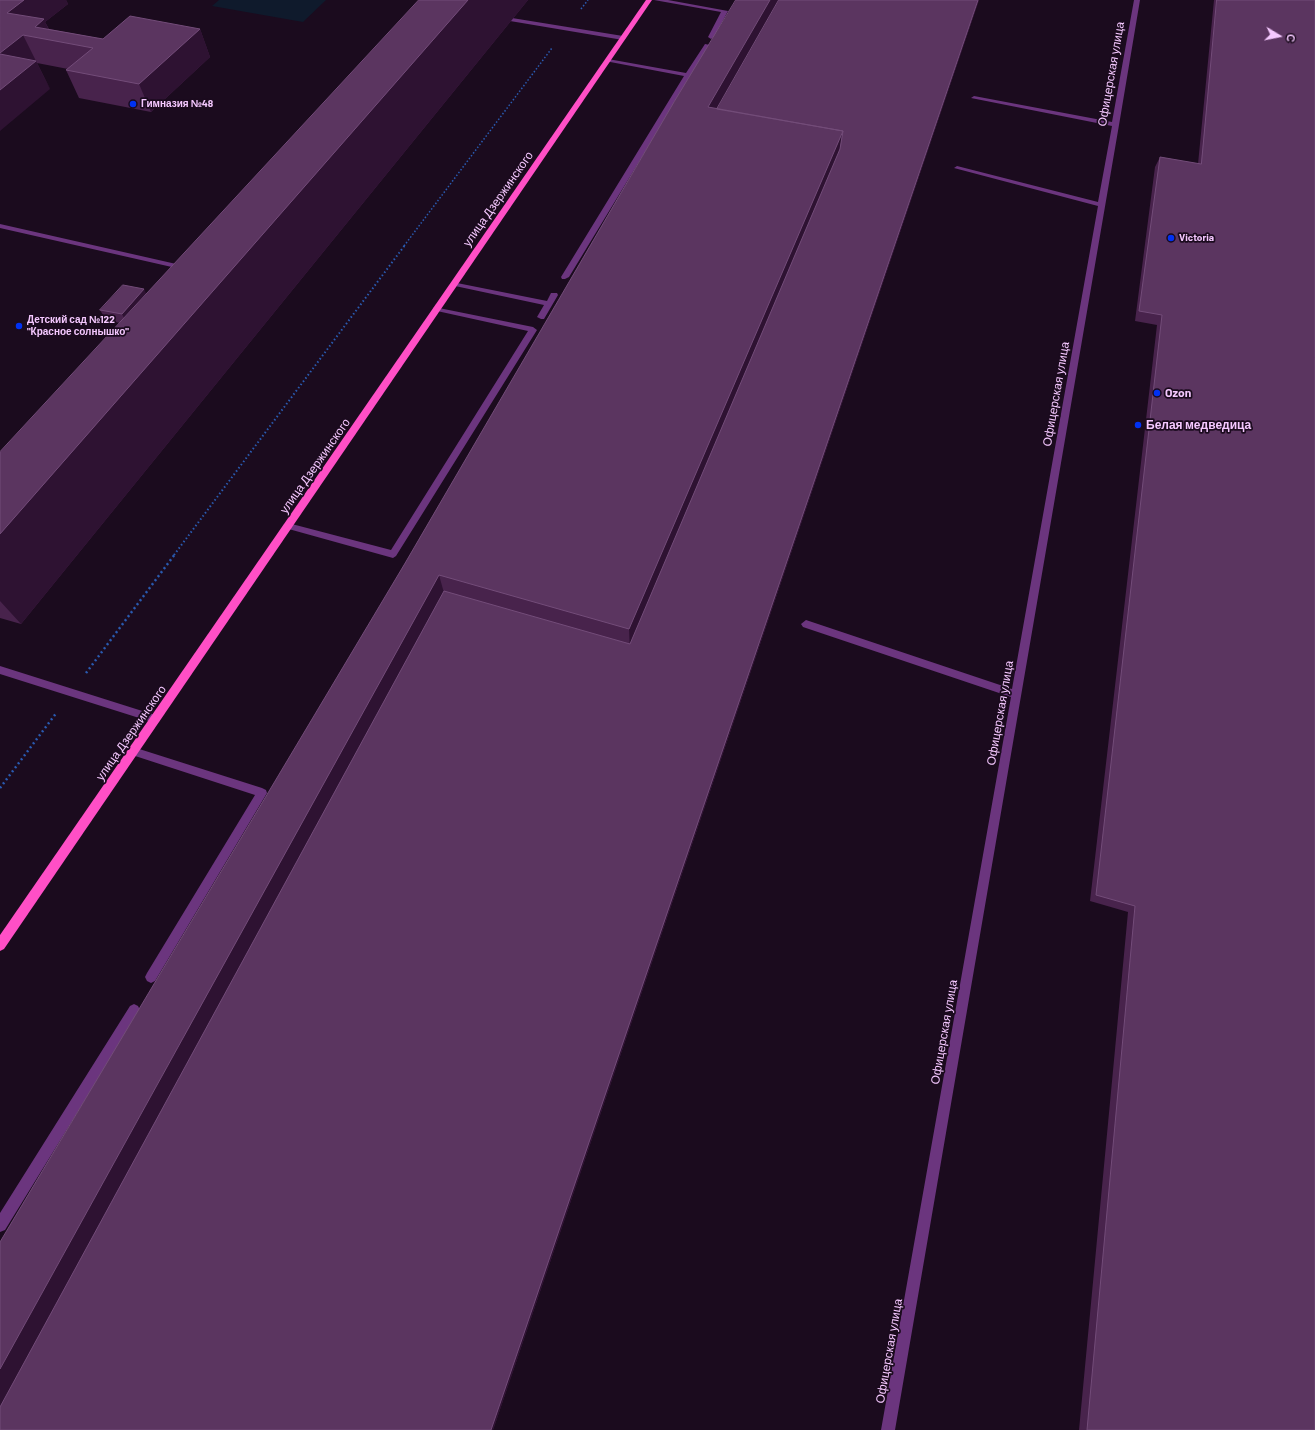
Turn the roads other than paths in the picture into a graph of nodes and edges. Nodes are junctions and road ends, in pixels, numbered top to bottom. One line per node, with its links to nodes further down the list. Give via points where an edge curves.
1 (650, 0): 6 (main road, улица Дзержинского)
2 (657, 0): 5 (street, via 725,11)
3 (1137, 0): 11 (street, Офицерская улица)
4 (512, 20): 6 (street)
5 (711, 37)
6 (623, 38): 8 (main road, улица Дзержинского)
7 (707, 45): 9 (street)
8 (608, 61): 9 (street); 17 (main road, улица Дзержинского)
9 (688, 75): 16 (street)
10 (974, 98): 11 (street)
11 (1116, 125): 13 (street, Офицерская улица)
12 (957, 168): 13 (street)
13 (1102, 205): 25 (street, Офицерская улица)
14 (0, 226): 15 (street)
15 (191, 270)
16 (565, 277)
17 (455, 284): 19 (street); 20 (main road, улица Дзержинского)
18 (554, 295): 19 (street)
19 (549, 304): 21 (street)
20 (437, 309): 22 (main road, улица Дзержинского); 22 (street, via 533,330 393,554)
21 (541, 317)
22 (288, 526): 26 (main road, улица Дзержинского)
23 (806, 624): 25 (street)
24 (0, 670): 26 (street)
25 (1016, 695): 32 (street, Офицерская улица)
26 (155, 719): 27 (main road, улица Дзержинского)
27 (133, 751): 28 (main road, улица Дзержинского); 29 (street, via 262,793)
28 (0, 945)
29 (152, 977)
30 (134, 1010): 31 (street)
31 (0, 1225)
32 (888, 1430)

